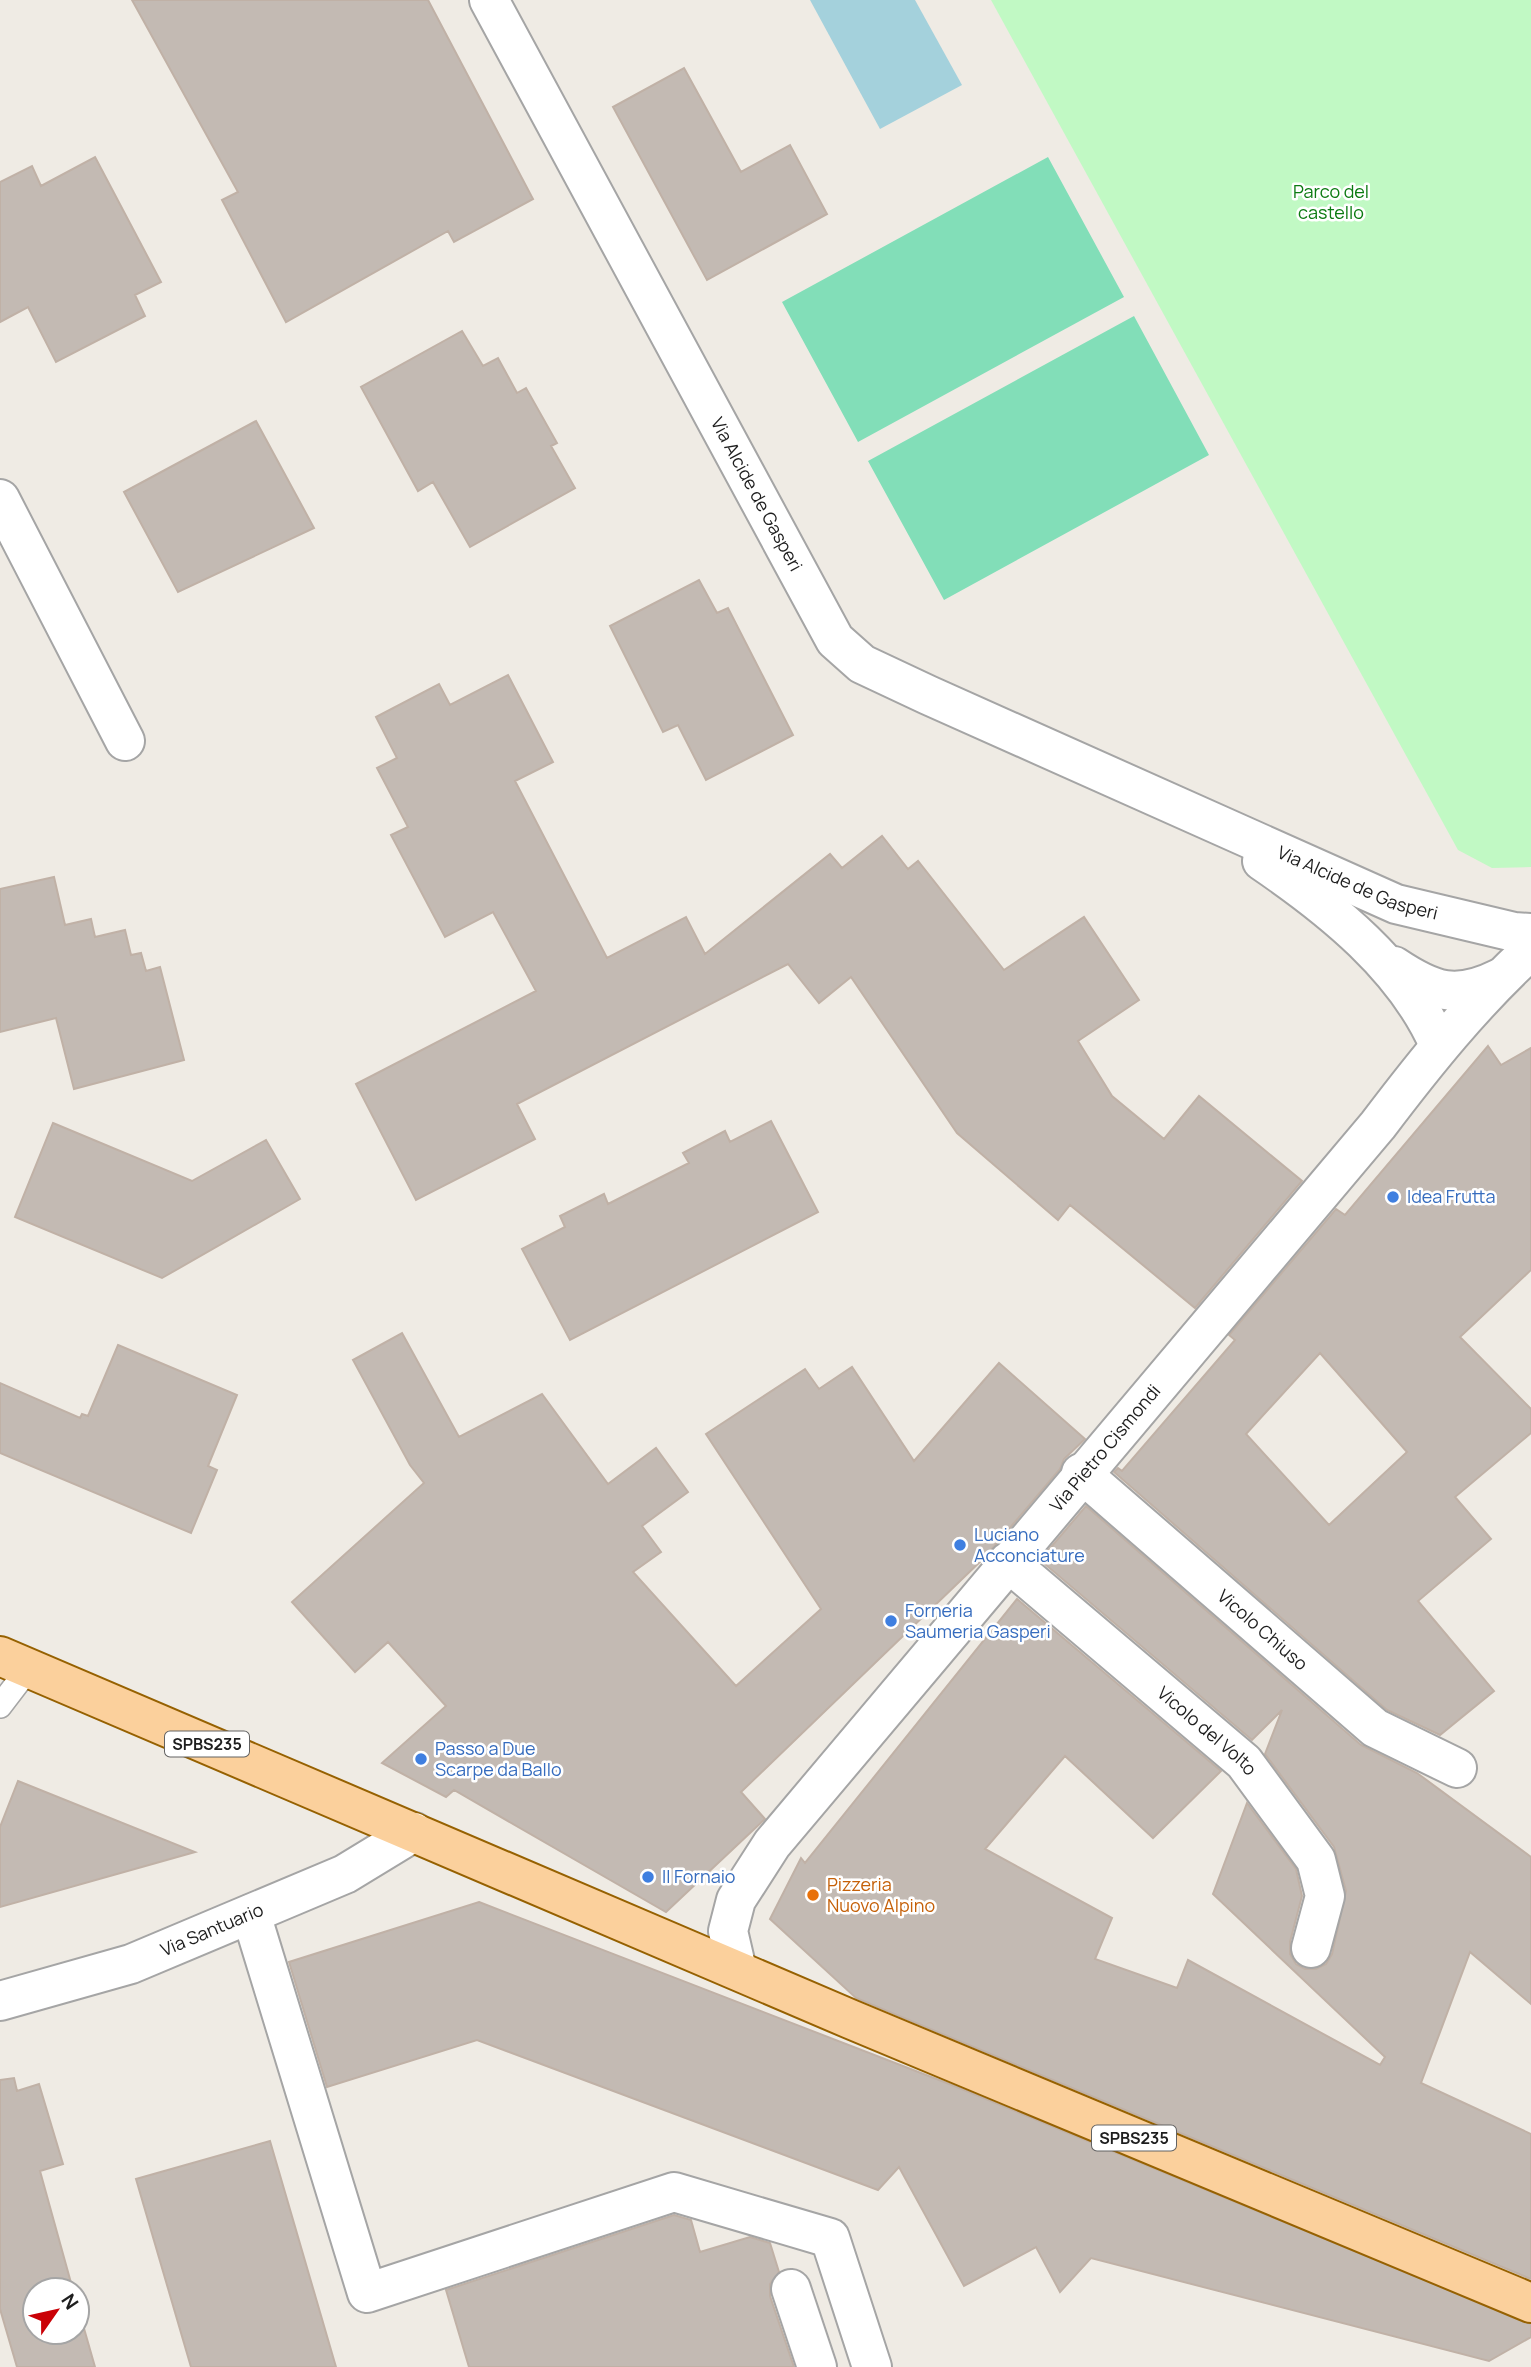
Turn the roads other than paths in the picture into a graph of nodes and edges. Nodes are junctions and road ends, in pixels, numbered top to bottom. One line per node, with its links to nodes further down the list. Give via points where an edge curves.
1 (489, 0): 4 (street, Via Alcide de Gasperi, via 835,640 863,664)
2 (0, 499): 3 (street)
3 (125, 741)
4 (1191, 813): 5 (street, Via Alcide de Gasperi, via 1396,904 1514,933); 7 (street, Via Alcide de Gasperi, via 1278,872)
5 (1531, 933)
6 (1531, 950): 8 (street, Via Pietro Cismondi)
7 (1380, 958): 8 (street, Via Alcide de Gasperi, via 1431,988 1448,992 1481,988); 9 (street, Via Alcide de Gasperi, via 1414,999)
8 (1500, 978): 9 (street, Via Pietro Cismondi)
9 (1439, 1045): 10 (street, Via Pietro Cismondi, via 1378,1125)
10 (1081, 1473): 11 (street, Via Pietro Cismondi); 14 (street, Vicolo Chiuso, via 1375,1728)
11 (1007, 1562): 17 (street, Vicolo del Volto, via 1244,1762 1316,1860 1325,1896); 18 (street, Via Pietro Cismondi, via 772,1844 736,1900 728,1931)
12 (15, 1662): 13 (lane); 15 (main road, SPBS235)
13 (0, 1706)
14 (1457, 1768)
15 (414, 1832): 16 (street, Via Santuario, via 345,1874); 18 (main road, SPBS235)
16 (251, 1914): 19 (street, Via Santuario, via 131,1964); 23 (street, via 367,2293 674,2192 830,2238)
17 (1311, 1948)
18 (737, 1970): 21 (main road, SPBS235)
19 (0, 2001)
20 (791, 2289): 22 (street)
21 (1531, 2304)
22 (817, 2367)
23 (872, 2367)

